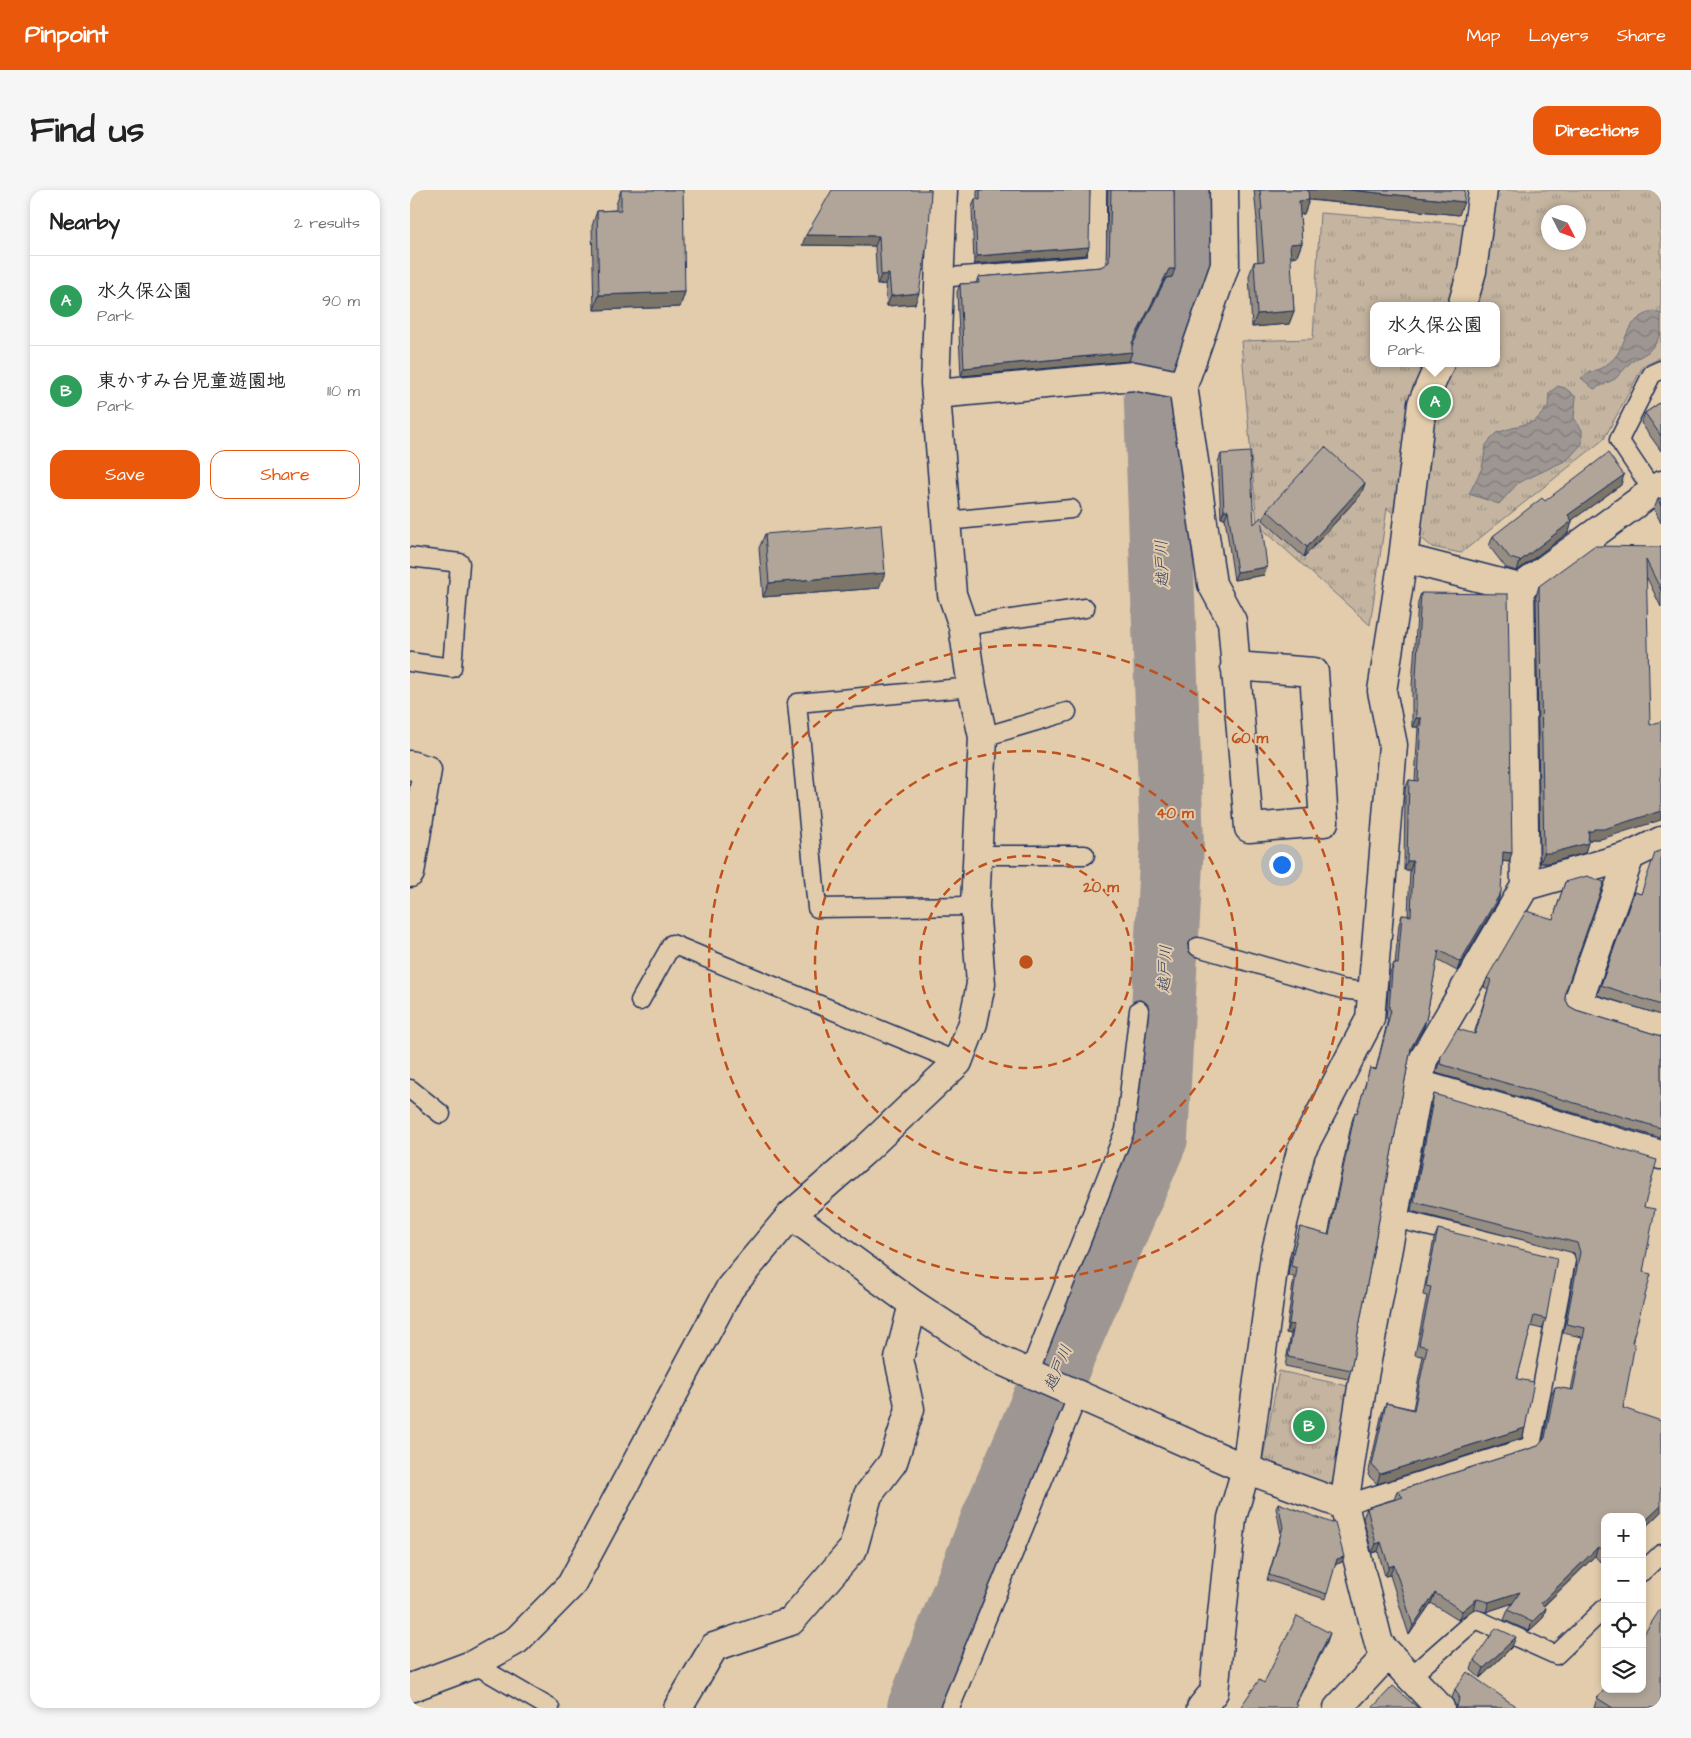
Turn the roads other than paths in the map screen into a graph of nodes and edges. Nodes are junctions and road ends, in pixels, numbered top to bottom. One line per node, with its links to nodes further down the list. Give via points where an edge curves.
1 (943, 190): 5 (street)
2 (1097, 190): 5 (lane, via 1098,265)
3 (1224, 190): 9 (street, via 1225,265)
4 (1483, 190): 6 (street, via 1472,271)
5 (939, 278): 10 (street)
6 (1463, 302)
7 (1438, 367): 15 (street, via 1422,404)
8 (1661, 370): 11 (lane, via 1652,374 1619,440)
9 (1177, 384): 10 (street, via 1134,376); 20 (street, via 1212,584 1232,621)
10 (936, 394): 13 (street)
11 (1657, 488): 16 (street)
12 (1071, 509): 13 (lane)
13 (946, 521): 18 (street, via 952,594)
14 (410, 557): 19 (lane, via 460,563 452,668)
15 (1403, 558): 16 (street); 33 (street, via 1382,691 1394,745)
16 (1520, 588): 30 (street)
17 (1085, 608): 18 (lane)
18 (963, 626): 21 (street)
19 (410, 662)
20 (1236, 666): 20 (street, via 1314,672 1324,822 1249,828)
21 (972, 687): 23 (street); 31 (lane, via 797,703 817,908)
22 (1066, 712): 23 (lane)
23 (983, 736): 26 (street)
24 (410, 765): 29 (street, via 427,770)
25 (1661, 841): 28 (street)
26 (977, 854): 27 (lane); 31 (street)
27 (1086, 855)
28 (1630, 856): 30 (street); 36 (street, via 1577,1005)
29 (410, 873)
30 (1525, 886): 38 (street, via 1423,1060)
31 (975, 906): 37 (street, via 981,984 973,1023)
32 (1198, 947): 33 (lane, via 1342,989)
33 (1373, 993): 47 (street, via 1370,1019 1301,1152 1274,1255)
34 (640, 1001): 37 (lane, via 672,944)
35 (1139, 1010): 45 (lane, via 1125,1130)
36 (1661, 1030)
37 (958, 1062): 42 (street)
38 (1418, 1084): 41 (street); 43 (street)
39 (410, 1089): 40 (lane)
40 (441, 1114)
41 (1661, 1154)
42 (791, 1215): 44 (street); 53 (street, via 730,1288 571,1585 517,1640)
43 (1394, 1218): 48 (street, via 1362,1387); 48 (lane, via 1566,1260 1531,1446)
44 (913, 1304): 45 (street, via 995,1358); 57 (street, via 899,1358 910,1410 893,1462 868,1494 853,1549 791,1621 714,1647)
45 (1029, 1374): 46 (street)
46 (1078, 1395): 47 (street); 58 (lane)
47 (1246, 1469): 48 (street); 59 (street, via 1232,1518 1214,1692)
48 (1344, 1505): 52 (street, via 1379,1644)
49 (1661, 1554): 50 (lane)
50 (1646, 1568)
51 (1601, 1612): 54 (lane, via 1556,1655 1476,1619)
52 (1388, 1654): 54 (street); 60 (street)
53 (474, 1664): 55 (street); 56 (lane)
54 (1410, 1677): 61 (street)
55 (410, 1688)
56 (550, 1708)
57 (678, 1708)
58 (950, 1708)
59 (1201, 1708)
60 (1338, 1708)
61 (1440, 1708)

